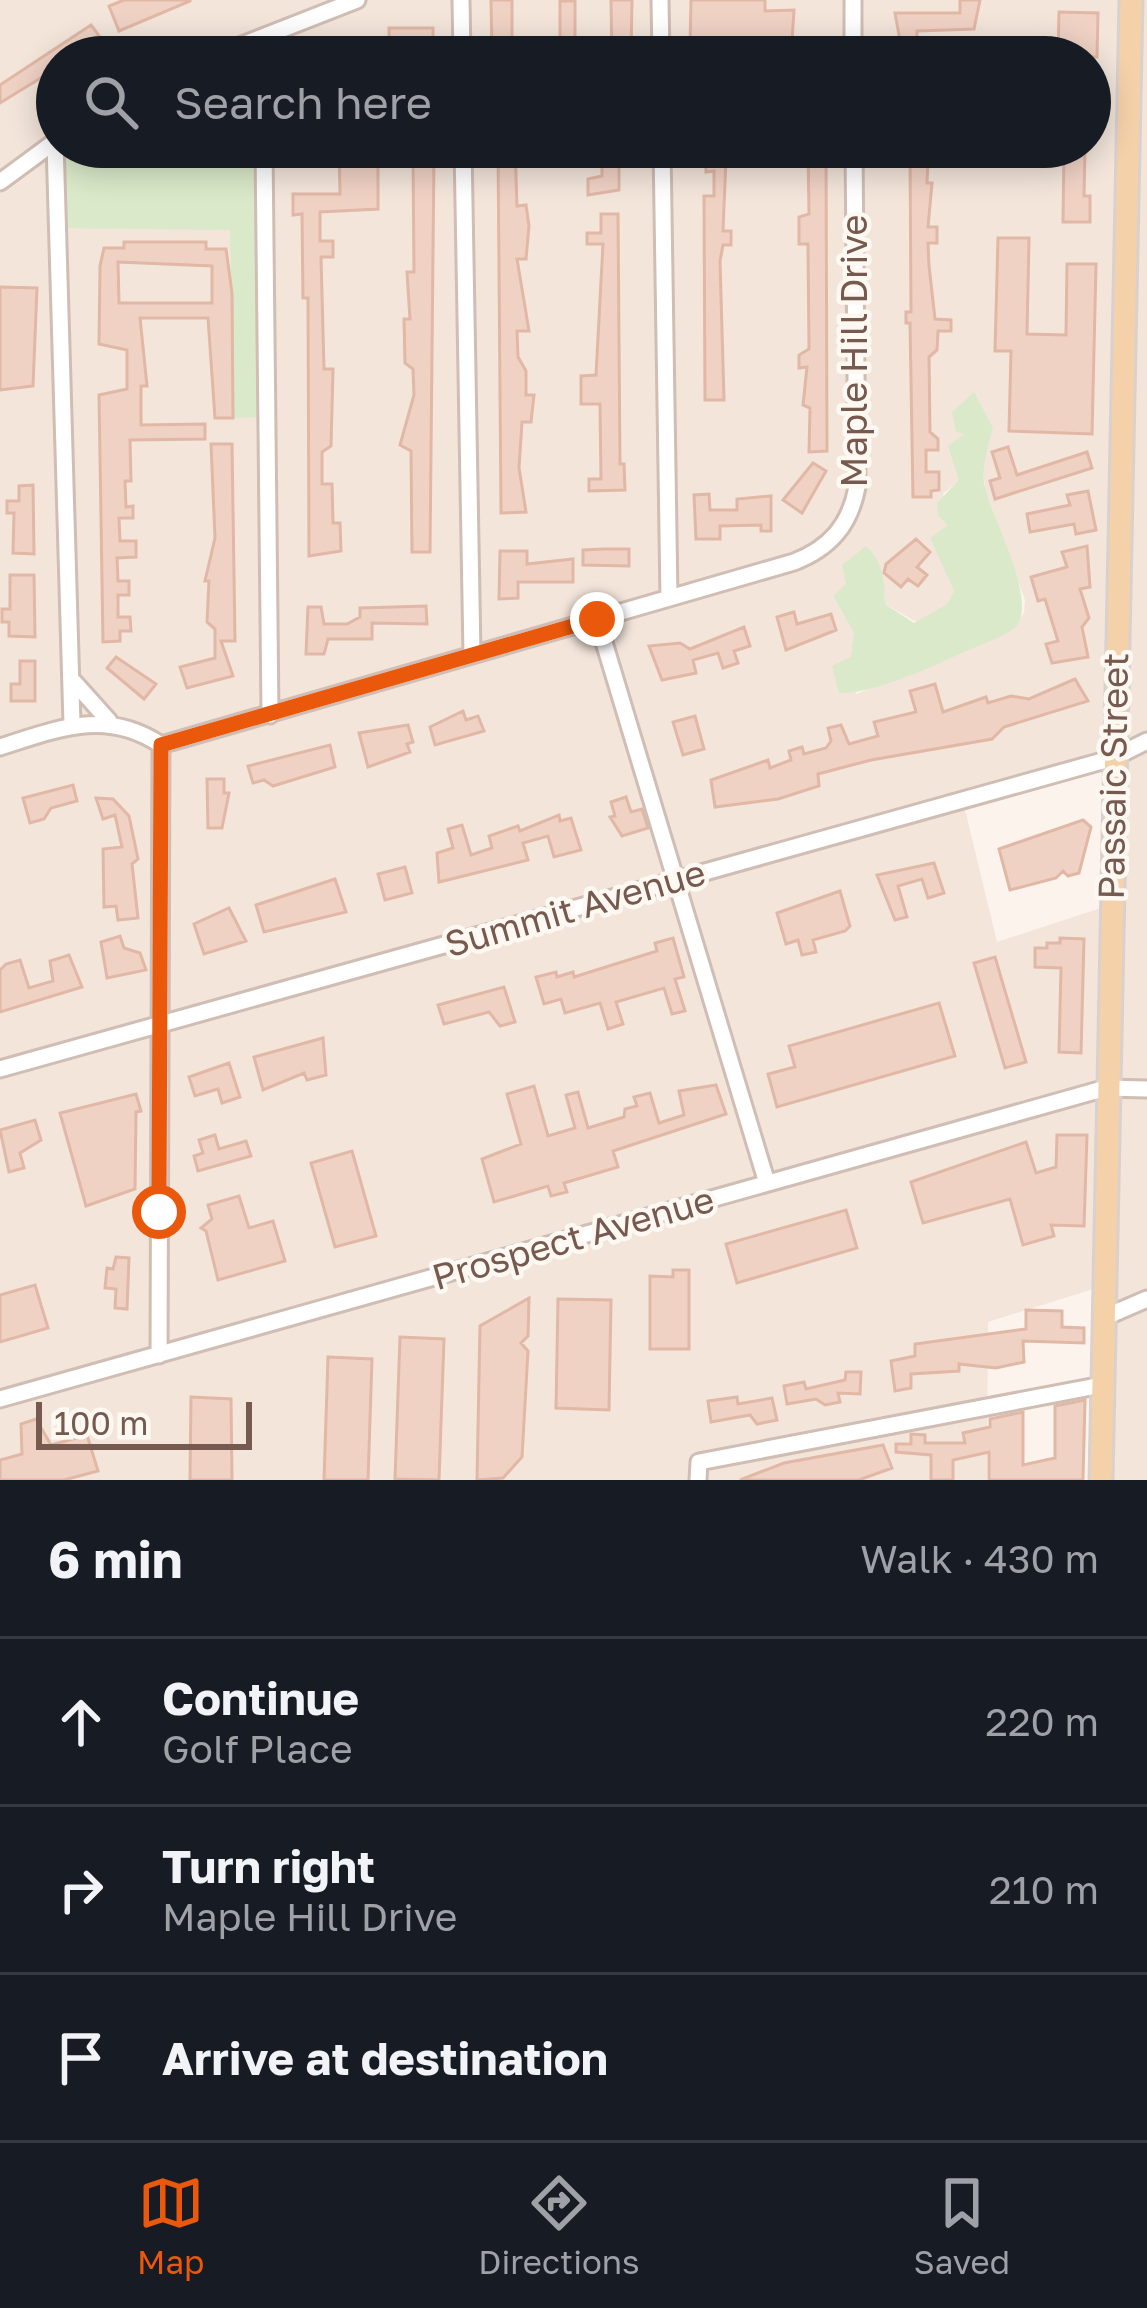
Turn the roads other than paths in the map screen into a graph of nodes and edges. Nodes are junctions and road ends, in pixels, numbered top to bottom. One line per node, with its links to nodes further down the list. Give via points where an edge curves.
1 (357, 0): 6 (street)
2 (461, 0): 8 (street)
3 (660, 0): 9 (street)
4 (853, 0): 10 (street)
5 (1131, 0): 28 (main road, Passaic Street)
6 (319, 7): 7 (street)
7 (266, 36)
8 (462, 36)
9 (661, 36)
10 (854, 36)
11 (36, 156): 17 (street)
12 (57, 168): 21 (street)
13 (264, 168): 22 (street)
14 (463, 168): 20 (street)
15 (662, 168): 18 (street)
16 (854, 168): 18 (street, Maple Hill Drive, via 854,504 838,534 811,556)
17 (0, 182)
18 (669, 598): 19 (street, Maple Hill Drive)
19 (597, 619): 20 (street, Maple Hill Drive); 29 (street)
20 (472, 655): 22 (street, Maple Hill Drive)
21 (70, 675): 23 (street); 24 (street)
22 (269, 715): 26 (street, Maple Hill Drive)
23 (112, 723): 24 (street); 26 (street)
24 (72, 724): 27 (street)
25 (1147, 741): 28 (street, Summit Avenue)
26 (161, 745): 30 (street)
27 (0, 747)
28 (1113, 758): 29 (street, Summit Avenue); 32 (main road, Passaic Street)
29 (675, 880): 30 (street, Summit Avenue); 34 (street)
30 (159, 1024): 31 (street, Summit Avenue); 37 (street)
31 (0, 1070)
32 (1106, 1088): 33 (street, Prospect Avenue); 34 (street, Prospect Avenue); 36 (main road, Passaic Street)
33 (1147, 1089)
34 (767, 1184): 37 (street, Prospect Avenue)
35 (1147, 1299): 36 (street)
36 (1103, 1318): 38 (main road, Passaic Street)
37 (159, 1354): 39 (street, Prospect Avenue)
38 (1102, 1385): 40 (street, via 699,1462); 41 (main road, Passaic Street)
39 (0, 1400)
40 (698, 1480)
41 (1101, 1480)

